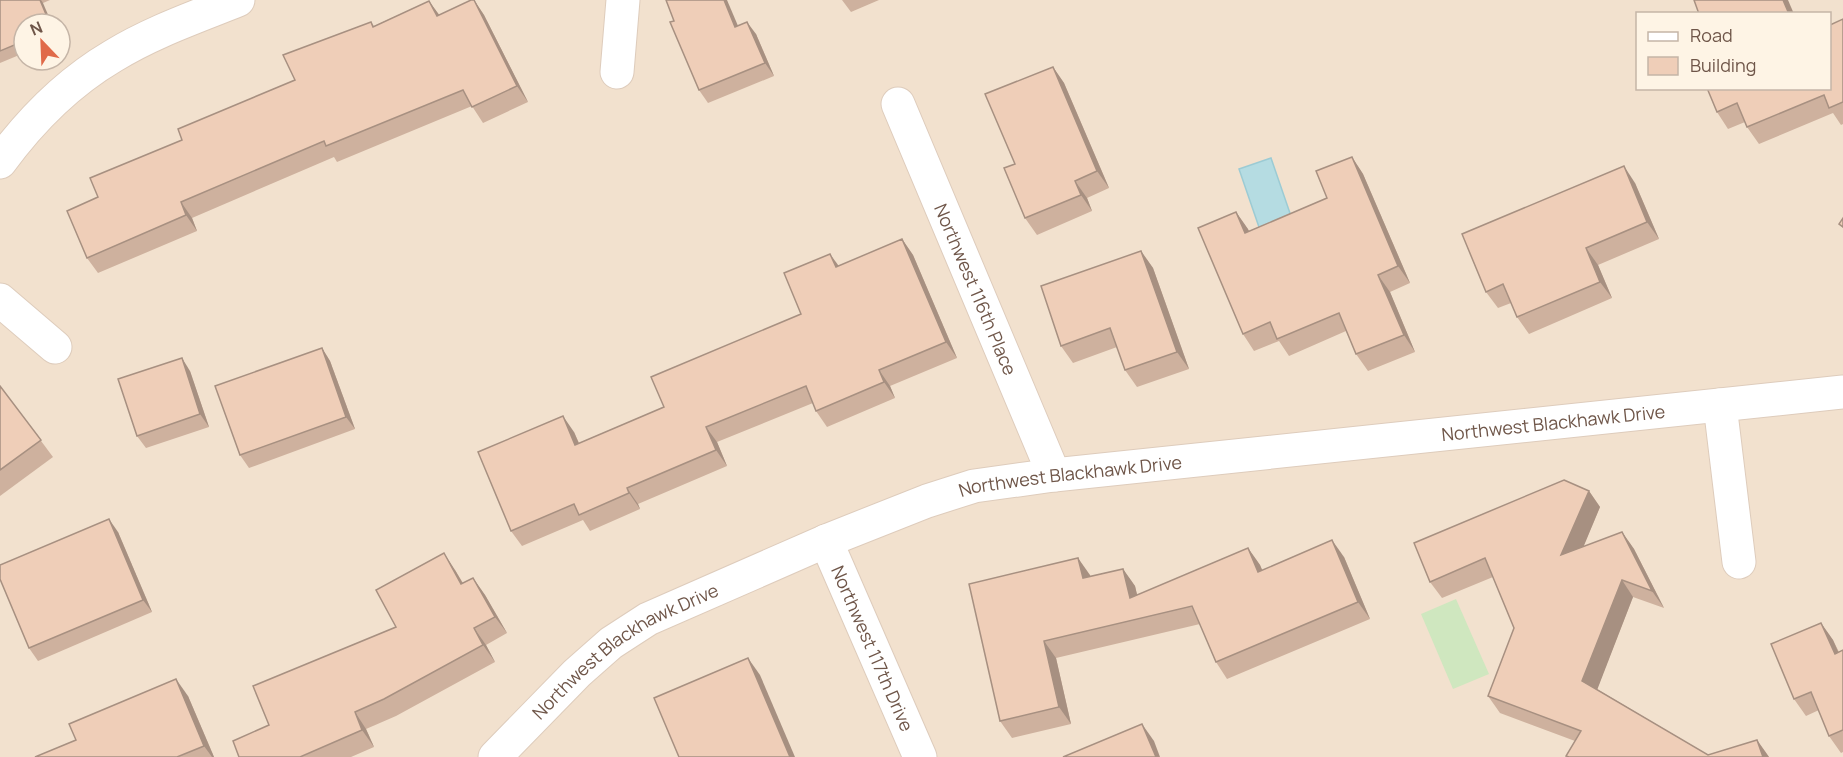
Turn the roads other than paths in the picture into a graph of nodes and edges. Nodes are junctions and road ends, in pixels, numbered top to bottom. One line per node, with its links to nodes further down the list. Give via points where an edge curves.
1 (238, 0): 5 (street, via 112,56 40,114)
2 (622, 0): 3 (street)
3 (617, 72)
4 (898, 104): 10 (street, Northwest 116th Place)
5 (0, 162)
6 (0, 300): 7 (street)
7 (55, 347)
8 (1843, 392): 9 (street, Northwest Blackhawk Drive)
9 (1720, 405): 10 (street, Northwest Blackhawk Drive); 12 (street)
10 (1054, 475): 11 (street, Northwest Blackhawk Drive, via 974,486)
11 (826, 541): 13 (street, Northwest Blackhawk Drive, via 648,619 611,643); 14 (street, Northwest 117th Drive)
12 (1739, 562)
13 (495, 757)
14 (920, 757)

